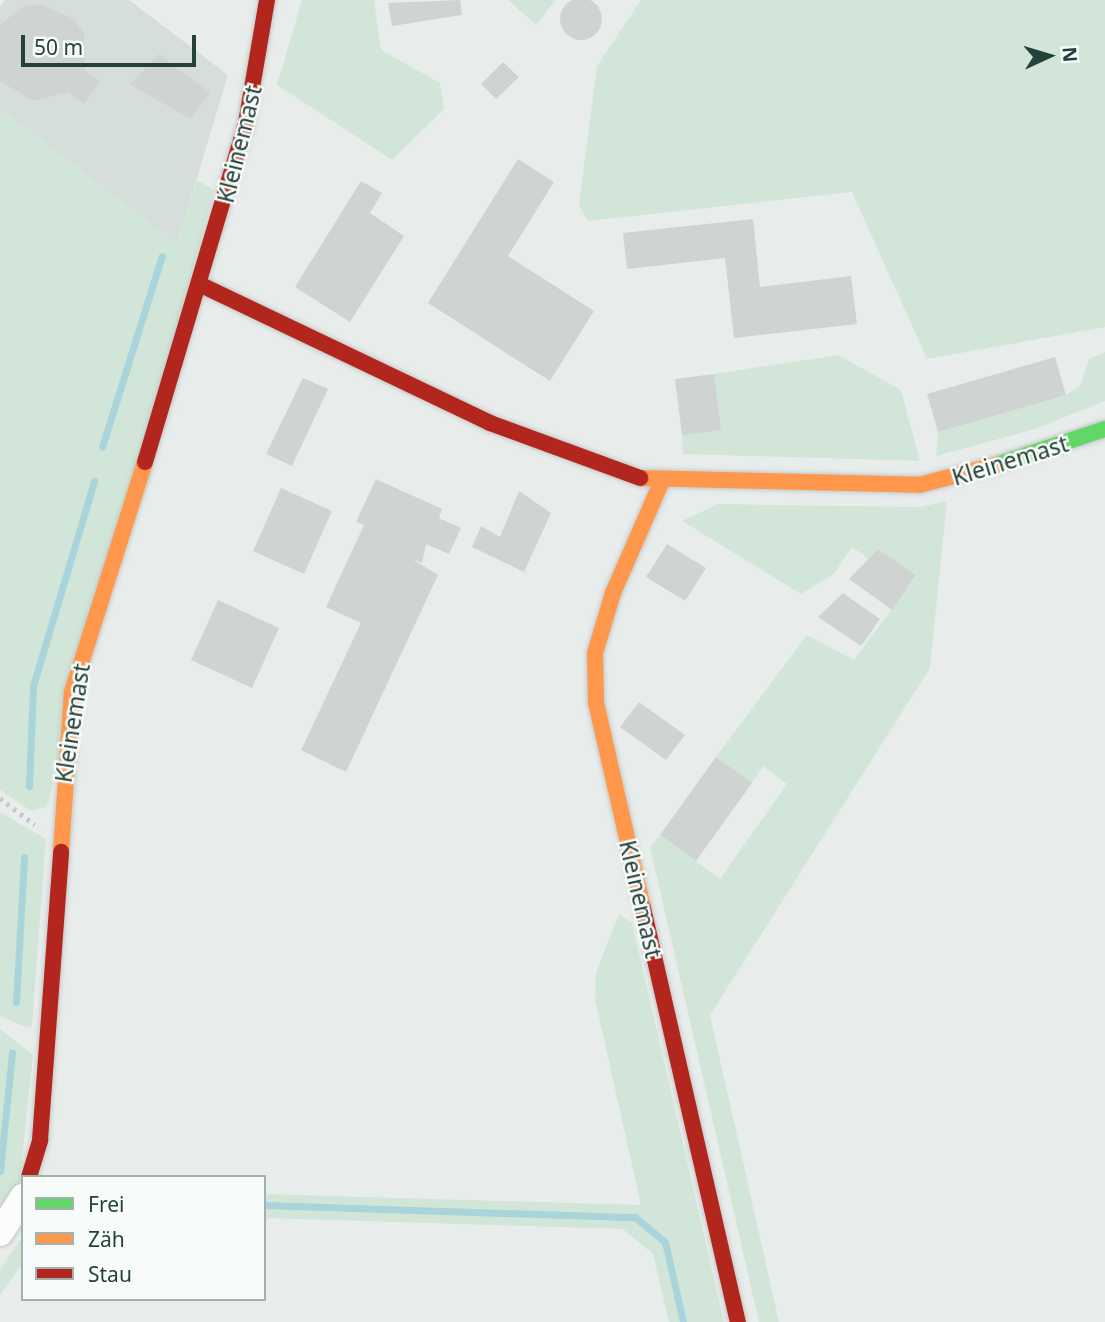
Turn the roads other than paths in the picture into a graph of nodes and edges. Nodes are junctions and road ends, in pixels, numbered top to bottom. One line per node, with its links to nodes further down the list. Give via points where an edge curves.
1 (267, 0): 2 (street, Kleinemast, via 246,123)
2 (201, 285): 4 (street, Kleinemast, via 583,465); 5 (street, Kleinemast, via 72,692 40,1140)
3 (1105, 429): 4 (street, Kleinemast, via 1053,450 919,485)
4 (661, 483): 8 (street, Kleinemast, via 595,653 596,703)
5 (30, 1175)
6 (21, 1200): 7 (street)
7 (0, 1233)
8 (738, 1322)

